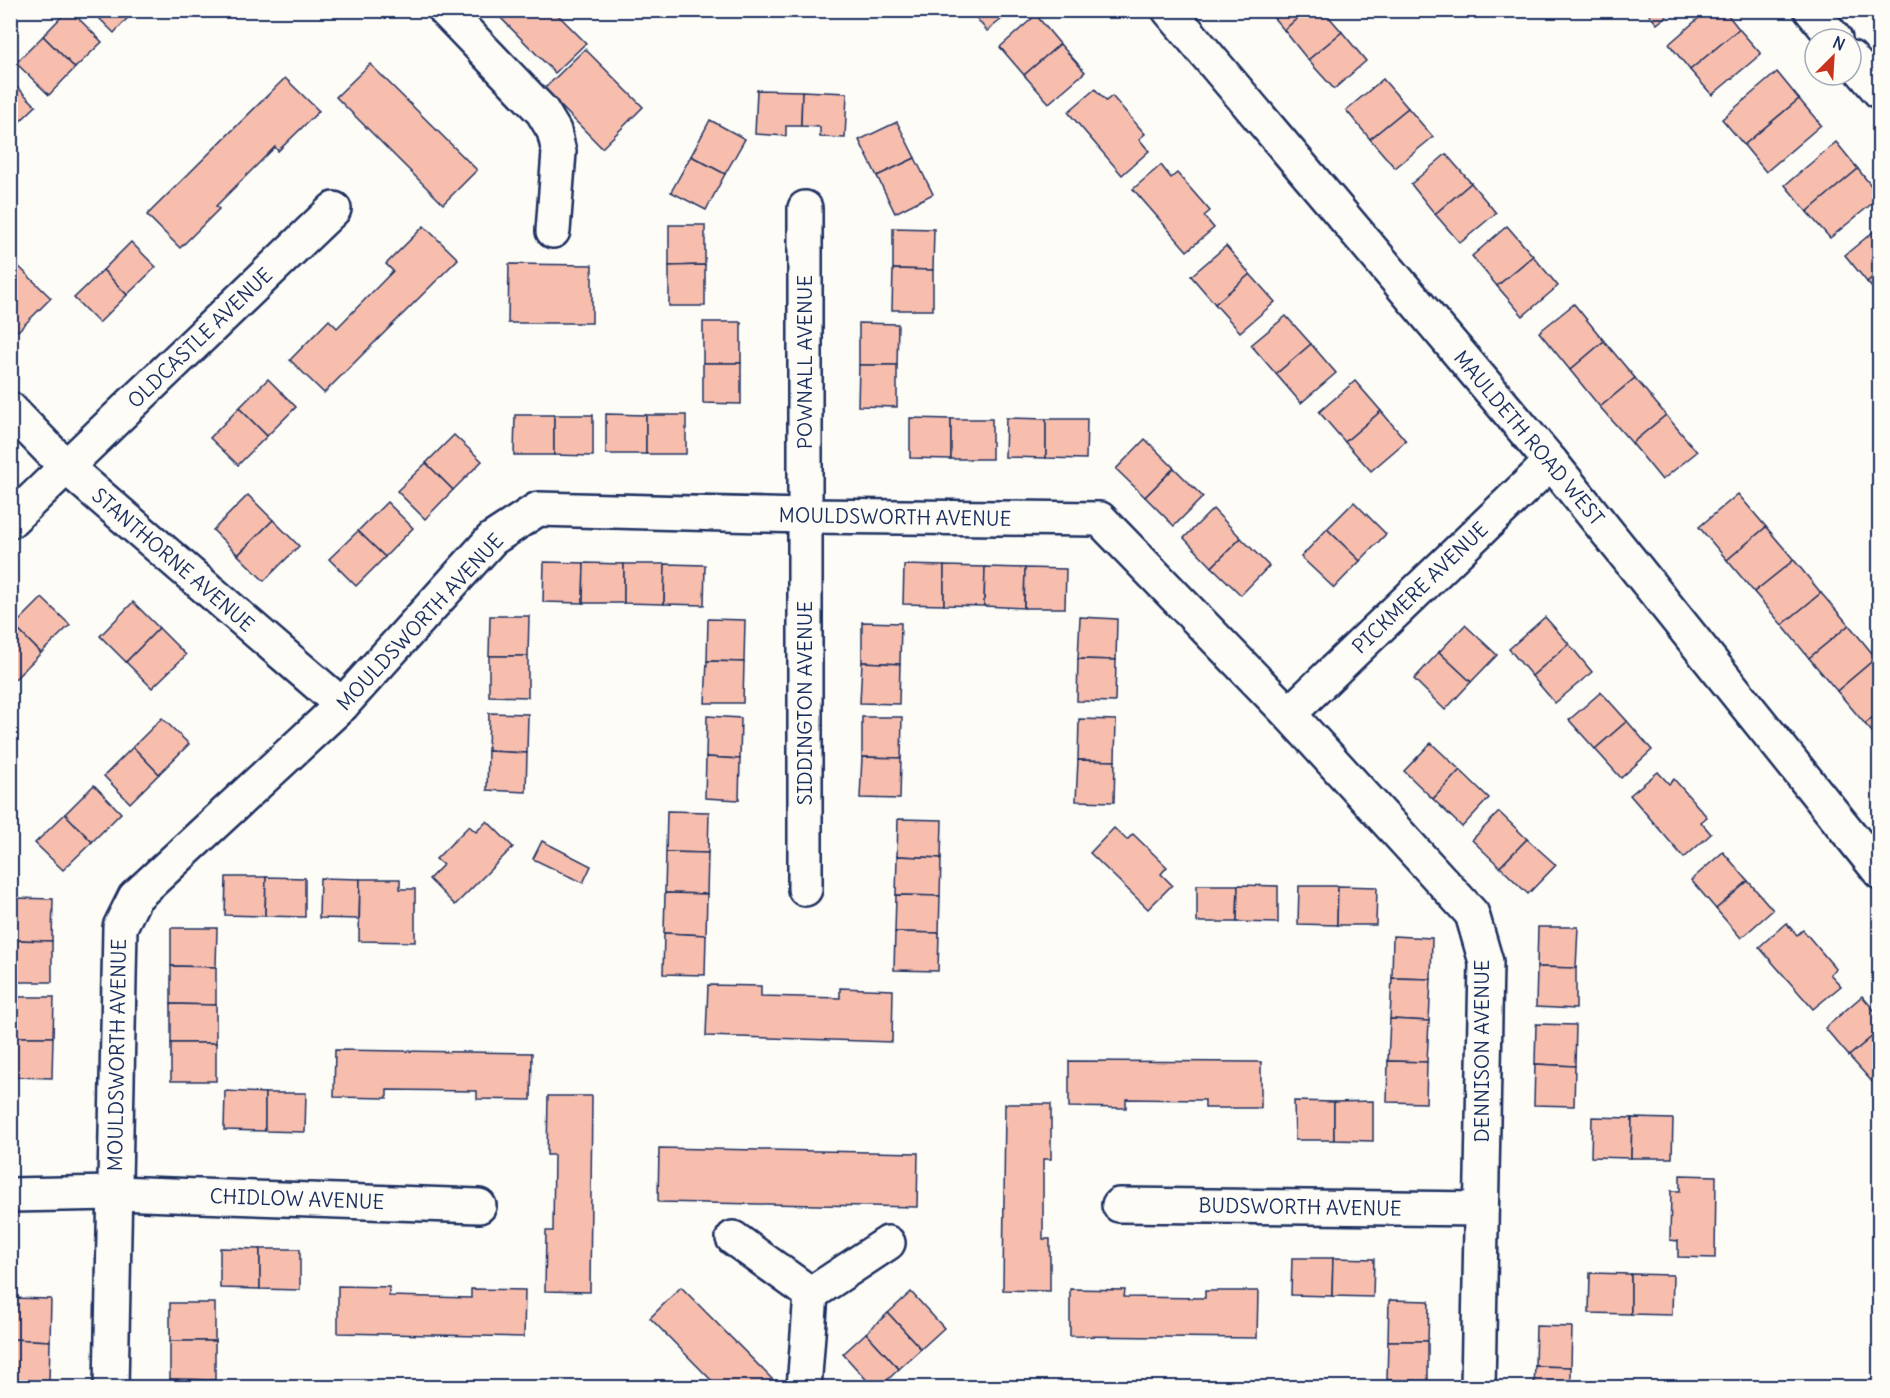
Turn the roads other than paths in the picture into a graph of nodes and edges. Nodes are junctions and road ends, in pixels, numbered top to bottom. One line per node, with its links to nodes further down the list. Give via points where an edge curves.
1 (445, 10): 9 (street, via 542,111 554,131 559,152)
2 (1169, 10): 11 (street, MAULDETH ROAD WEST)
3 (1811, 10): 4 (street)
4 (1825, 27)
5 (1863, 72): 6 (street)
6 (1880, 92)
7 (805, 208): 13 (street, POWNALL AVENUE)
8 (334, 209): 12 (street, OLDCASTLE AVENUE)
9 (553, 231)
10 (10, 409): 12 (street, STANTHORNE AVENUE)
11 (1551, 462): 16 (street, PICKMERE AVENUE); 17 (street, MAULDETH ROAD WEST)
12 (65, 466): 14 (street, OLDCASTLE AVENUE); 15 (street, STANTHORNE AVENUE)
13 (804, 516): 15 (street, MOULDSWORTH AVENUE, via 538,509 492,539); 16 (street, MOULDSWORTH AVENUE, via 1100,519); 18 (street, SIDDINGTON AVENUE)
14 (10, 520)
15 (342, 705): 19 (street, MOULDSWORTH AVENUE, via 135,897 120,927)
16 (1289, 714): 23 (street, DENNISON AVENUE, via 1472,914 1486,962)
17 (1880, 872)
18 (805, 889)
19 (115, 1193): 20 (street, CHIDLOW AVENUE); 22 (street, CHIDLOW AVENUE); 27 (street, MOULDSWORTH AVENUE)
20 (10, 1195)
21 (1119, 1205): 23 (street, BUDSWORTH AVENUE)
22 (479, 1206)
23 (1481, 1209): 29 (street, DENNISON AVENUE)
24 (734, 1238): 26 (street)
25 (888, 1243): 26 (street)
26 (811, 1294): 28 (street)
27 (111, 1388)
28 (804, 1388)
29 (1478, 1388)

